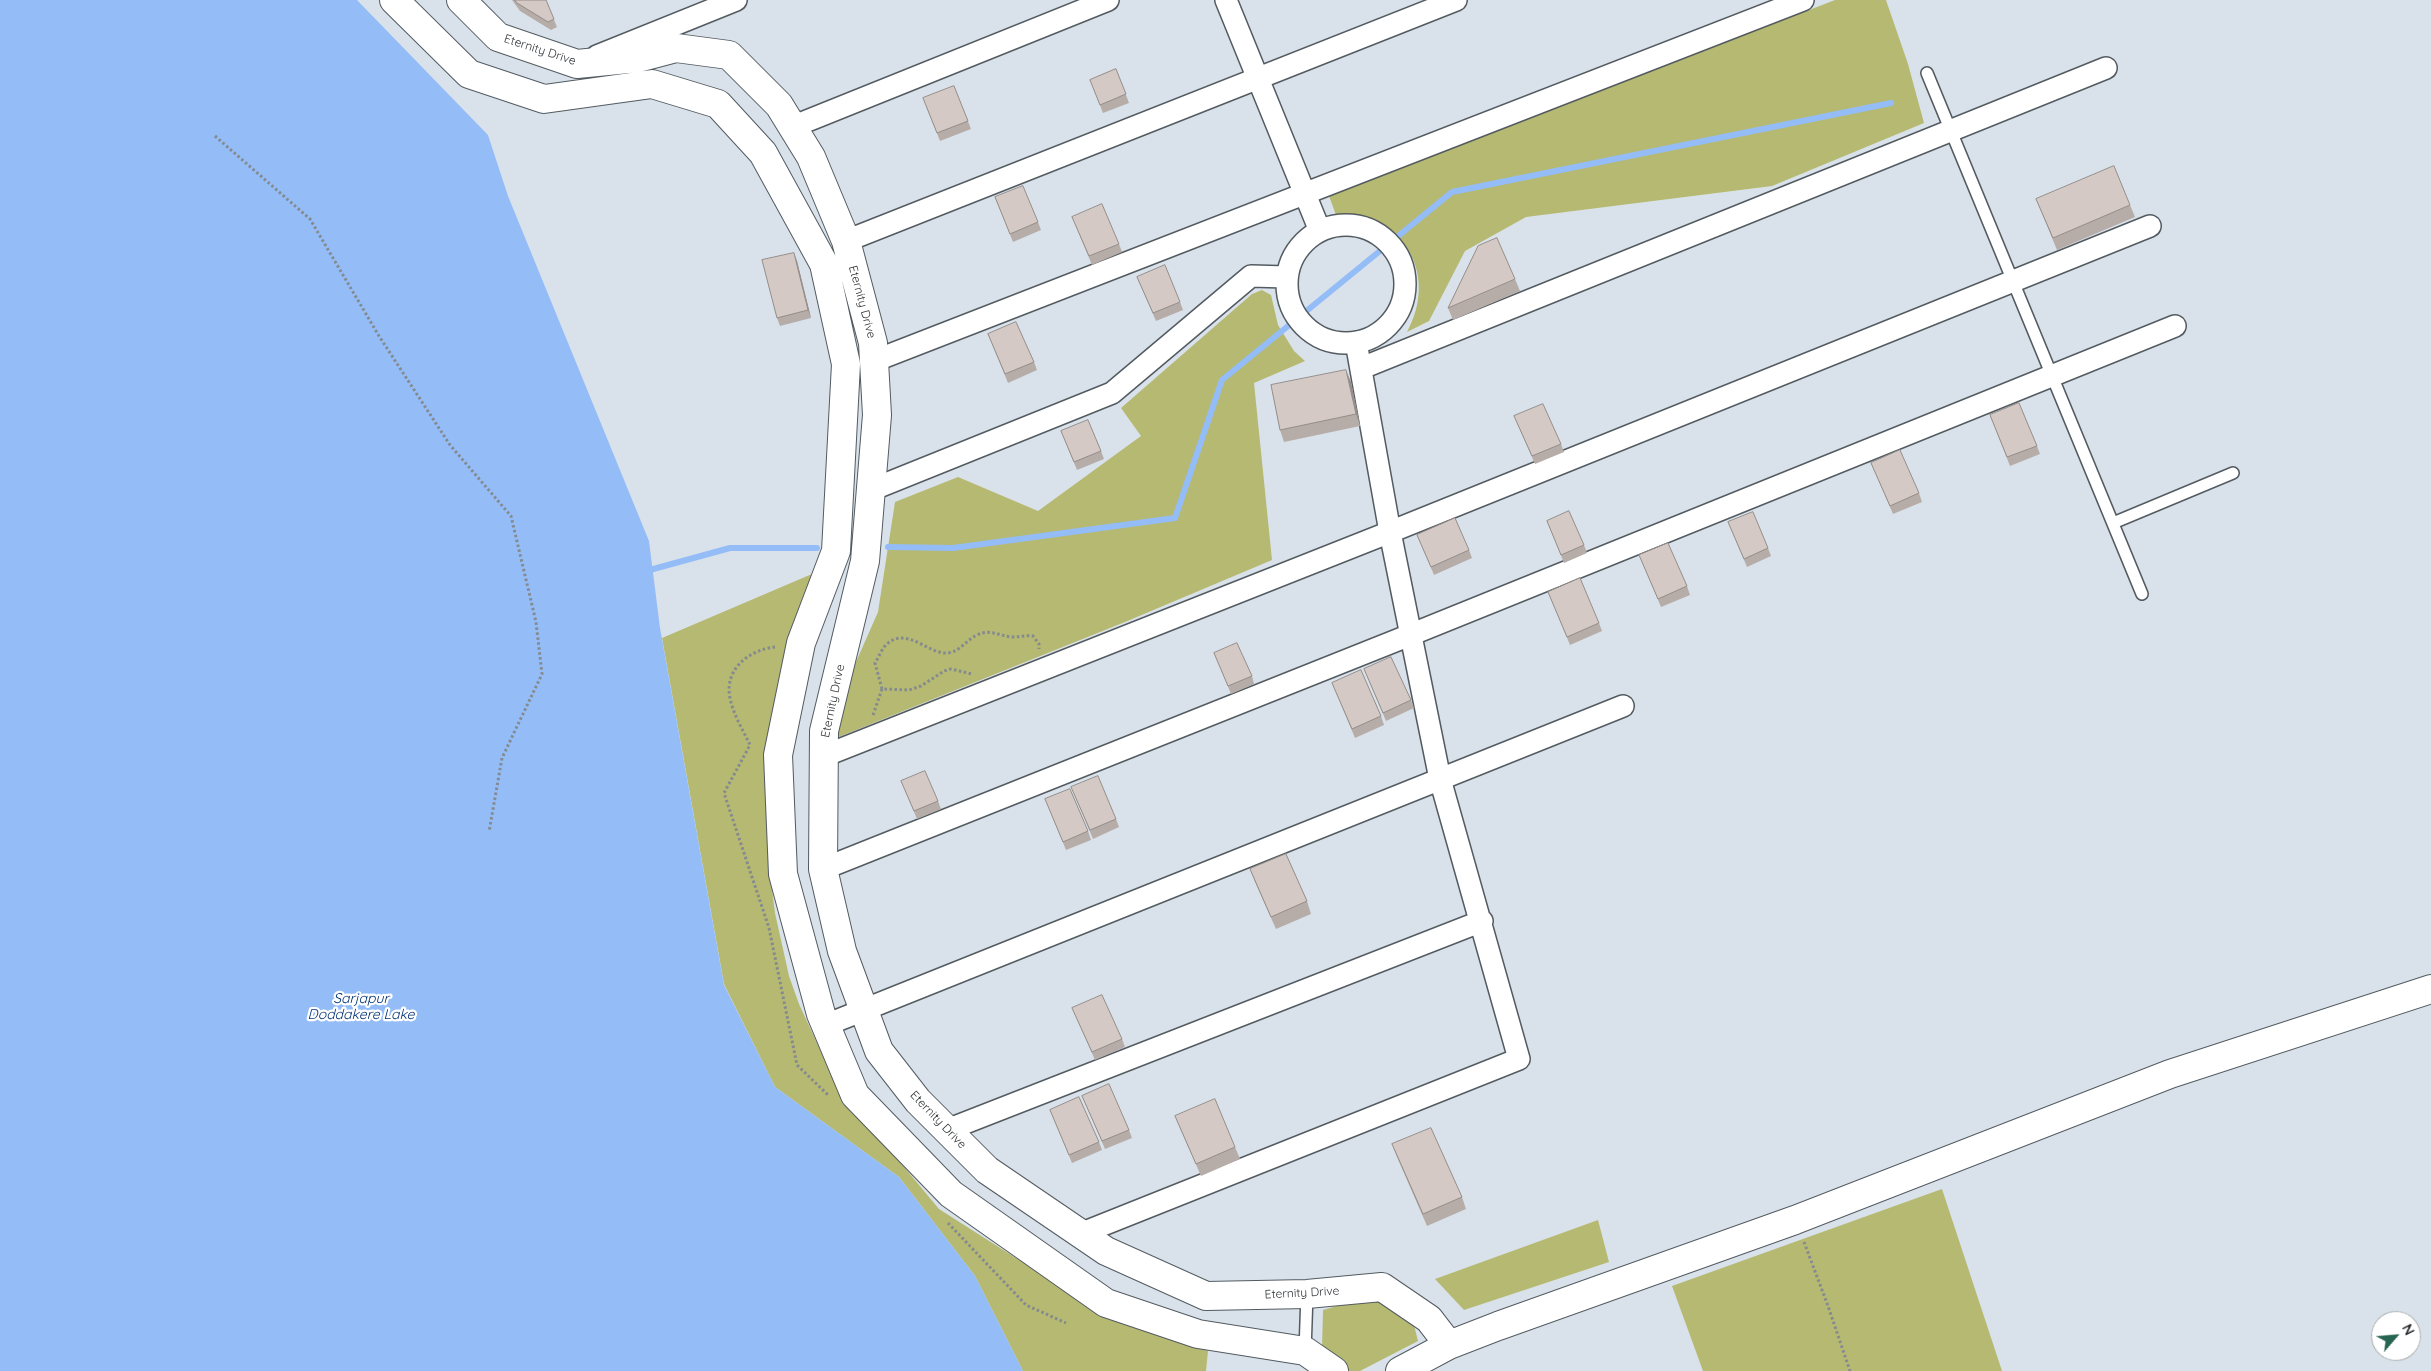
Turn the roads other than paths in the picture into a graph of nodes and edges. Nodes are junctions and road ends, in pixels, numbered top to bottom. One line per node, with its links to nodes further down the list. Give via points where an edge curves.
1 (394, 0): 38 (street, via 469,74 544,99 652,84 718,104 763,153 824,264 846,364 836,550 801,643 778,755 783,874)
2 (461, 0): 8 (street, Eternity Drive, via 498,37)
3 (736, 0): 8 (street)
4 (1108, 0): 12 (street)
5 (1226, 0): 11 (street)
6 (1456, 0): 11 (street)
7 (1803, 0): 14 (street)
8 (576, 64): 12 (street, Eternity Drive, via 638,58 676,48 729,55 779,105)
9 (2106, 68): 13 (street)
10 (1927, 73): 13 (lane)
11 (1258, 79): 14 (street); 17 (street)
12 (792, 127): 17 (street, Eternity Drive, via 811,157)
13 (1951, 130): 19 (lane); 23 (street)
14 (1305, 194): 16 (street); 22 (street)
15 (2150, 226): 19 (street)
16 (1320, 230): 18 (street, via 1294,254); 21 (street, via 1339,224 1366,228 1389,243 1402,267 1404,294 1393,319 1373,336)
17 (846, 241): 22 (street, Eternity Drive, via 873,344)
18 (1287, 277): 21 (street, via 1290,302 1302,323 1321,337); 26 (street, via 1251,276 1112,392)
19 (2012, 280): 24 (lane); 28 (street)
20 (2175, 326): 24 (street)
21 (1356, 342): 23 (street)
22 (874, 360): 26 (street, Eternity Drive, via 877,415)
23 (1362, 368): 28 (street)
24 (2052, 375): 27 (lane); 30 (street)
25 (2233, 473): 27 (lane)
26 (871, 490): 32 (street, Eternity Drive, via 865,561 824,731)
27 (2112, 523): 29 (lane)
28 (1390, 532): 30 (street); 32 (street)
29 (2142, 594)
30 (1410, 635): 33 (street); 34 (street)
31 (1623, 706): 33 (street)
32 (824, 756): 34 (street, Eternity Drive)
33 (1440, 780): 35 (street); 37 (street)
34 (823, 869): 37 (street, Eternity Drive, via 842,951)
35 (1482, 921): 39 (street); 40 (street, via 1519,1059)
36 (2431, 988): 42 (street, via 2170,1074 1795,1220)
37 (864, 1009): 38 (street); 39 (street, Eternity Drive, via 879,1051 918,1101)
38 (826, 1025): 43 (street, via 855,1095 944,1187 1106,1303 1198,1334)
39 (947, 1130): 40 (street, Eternity Drive, via 987,1170)
40 (1080, 1234): 41 (street, Eternity Drive, via 1106,1251 1206,1296)
41 (1307, 1294): 42 (street, Eternity Drive, via 1382,1286 1430,1319); 43 (lane)
42 (1449, 1345): 45 (street)
43 (1305, 1351): 44 (street)
44 (1334, 1371)
45 (1400, 1371)

